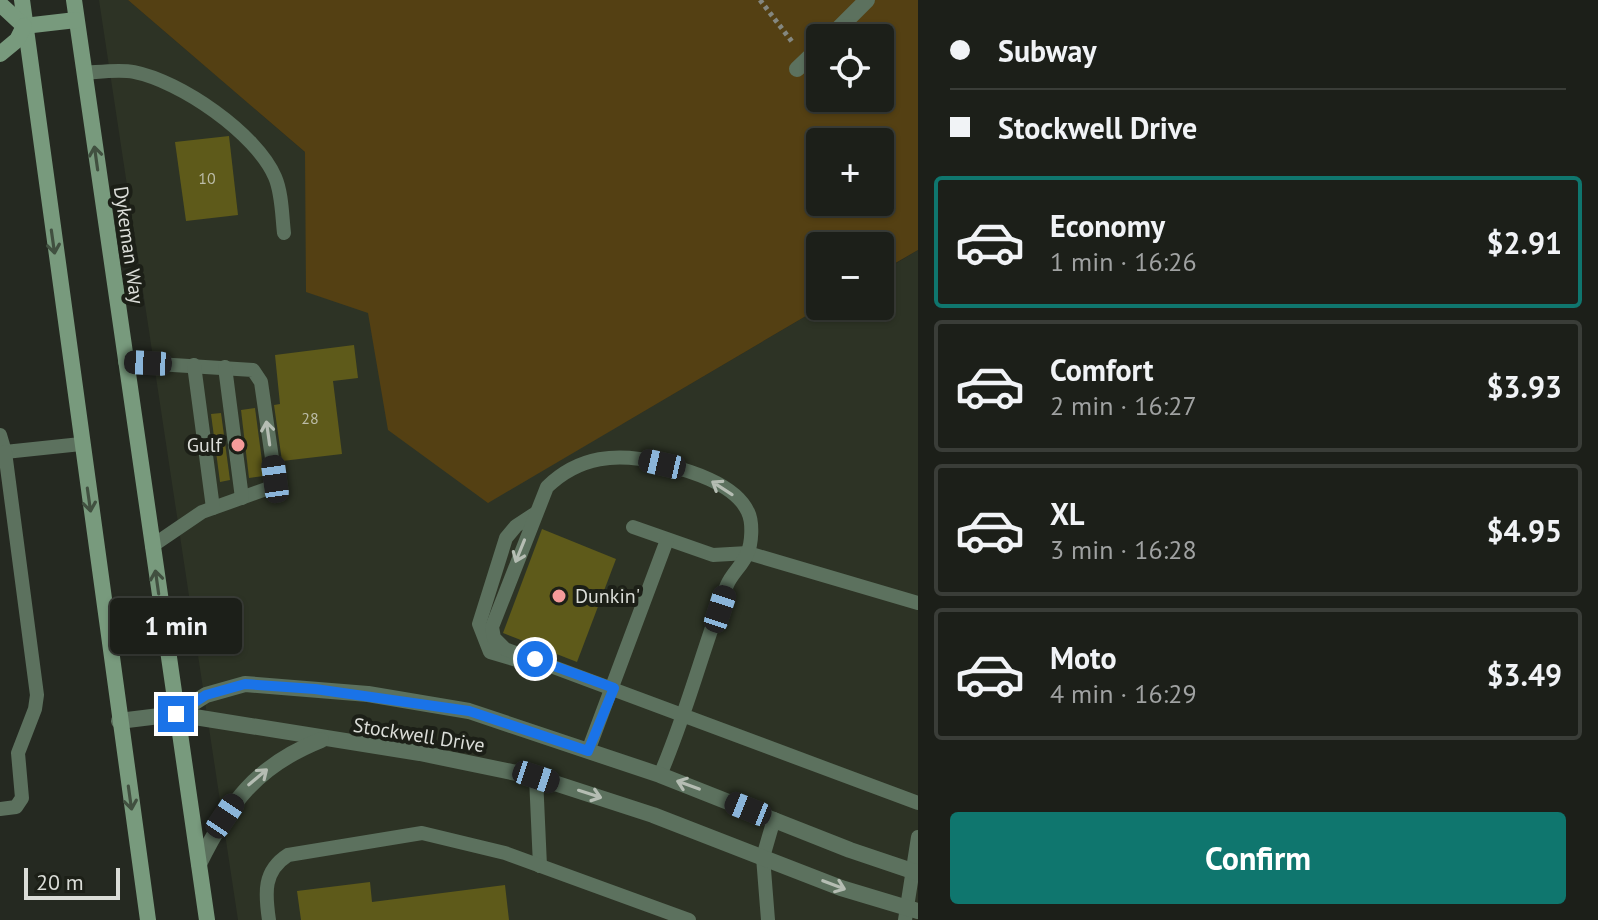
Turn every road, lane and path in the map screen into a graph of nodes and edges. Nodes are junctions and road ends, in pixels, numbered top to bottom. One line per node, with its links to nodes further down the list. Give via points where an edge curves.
1 (22, 0): 8 (main road)
2 (74, 0): 6 (main road, Dykeman Way)
3 (760, 0): 11 (path)
4 (867, 0): 7 (street)
5 (0, 4): 8 (main road)
6 (76, 20): 8 (main road); 12 (main road, Dykeman Way)
7 (843, 24)
8 (24, 26): 9 (main road); 18 (main road, one-way to 18)
9 (0, 54)
10 (806, 60): 11 (street)
11 (802, 64)
12 (84, 73): 13 (lane, via 133,72 183,90 227,122 264,158 276,179); 14 (main road, Dykeman Way, one-way to 12)
13 (284, 233)
14 (125, 362): 15 (lane); 24 (main road, Dykeman Way)
15 (194, 365): 16 (lane); 21 (lane)
16 (225, 367): 20 (lane); 20 (lane, one-way to 16, via 269,488 275,479 259,377 246,368)
17 (0, 435): 19 (lane)
18 (81, 444): 19 (lane); 30 (main road, one-way to 30)
19 (5, 452): 36 (lane, via 37,695 18,753 22,798 16,807)
20 (242, 498): 21 (lane)
21 (213, 508): 24 (lane)
22 (633, 527): 23 (lane)
23 (667, 540): 25 (lane, via 713,555); 27 (lane)
24 (152, 546): 28 (main road, Dykeman Way, one-way to 24)
25 (748, 553): 26 (lane); 27 (lane, one-way to 27, via 749,514 742,502 710,481 630,456 604,457 563,471 547,487 492,627 498,645); 29 (lane, via 728,583)
26 (918, 603)
27 (614, 688): 29 (lane); 32 (lane)
28 (176, 714): 30 (street, Stockwell Drive); 31 (street, Stockwell Drive); 32 (street, Stockwell Drive, via 206,695 245,684 315,689 469,711); 40 (main road, Dykeman Way)
29 (686, 714): 33 (lane); 35 (lane)
30 (119, 721): 44 (main road, one-way to 44)
31 (322, 740): 34 (street, Stockwell Drive); 40 (street, Stockwell Drive, one-way to 31, via 251,781 287,755)
32 (588, 751): 33 (street, Stockwell Drive)
33 (660, 775): 37 (street, Stockwell Drive, one-way to 33)
34 (536, 777): 39 (street, Stockwell Drive, one-way to 39); 41 (lane)
35 (918, 803)
36 (0, 809)
37 (774, 819): 39 (lane); 42 (street, Stockwell Drive)
38 (918, 837): 42 (lane)
39 (763, 857): 43 (street, Stockwell Drive, one-way to 43); 48 (lane)
40 (199, 864): 45 (main road, Dykeman Way)
41 (540, 866): 46 (lane, via 422,833 300,852 278,862 267,881); 47 (lane)
42 (914, 872): 43 (lane)
43 (910, 913)
44 (148, 920)
45 (207, 920)
46 (269, 920)
47 (689, 920)
48 (768, 920)

